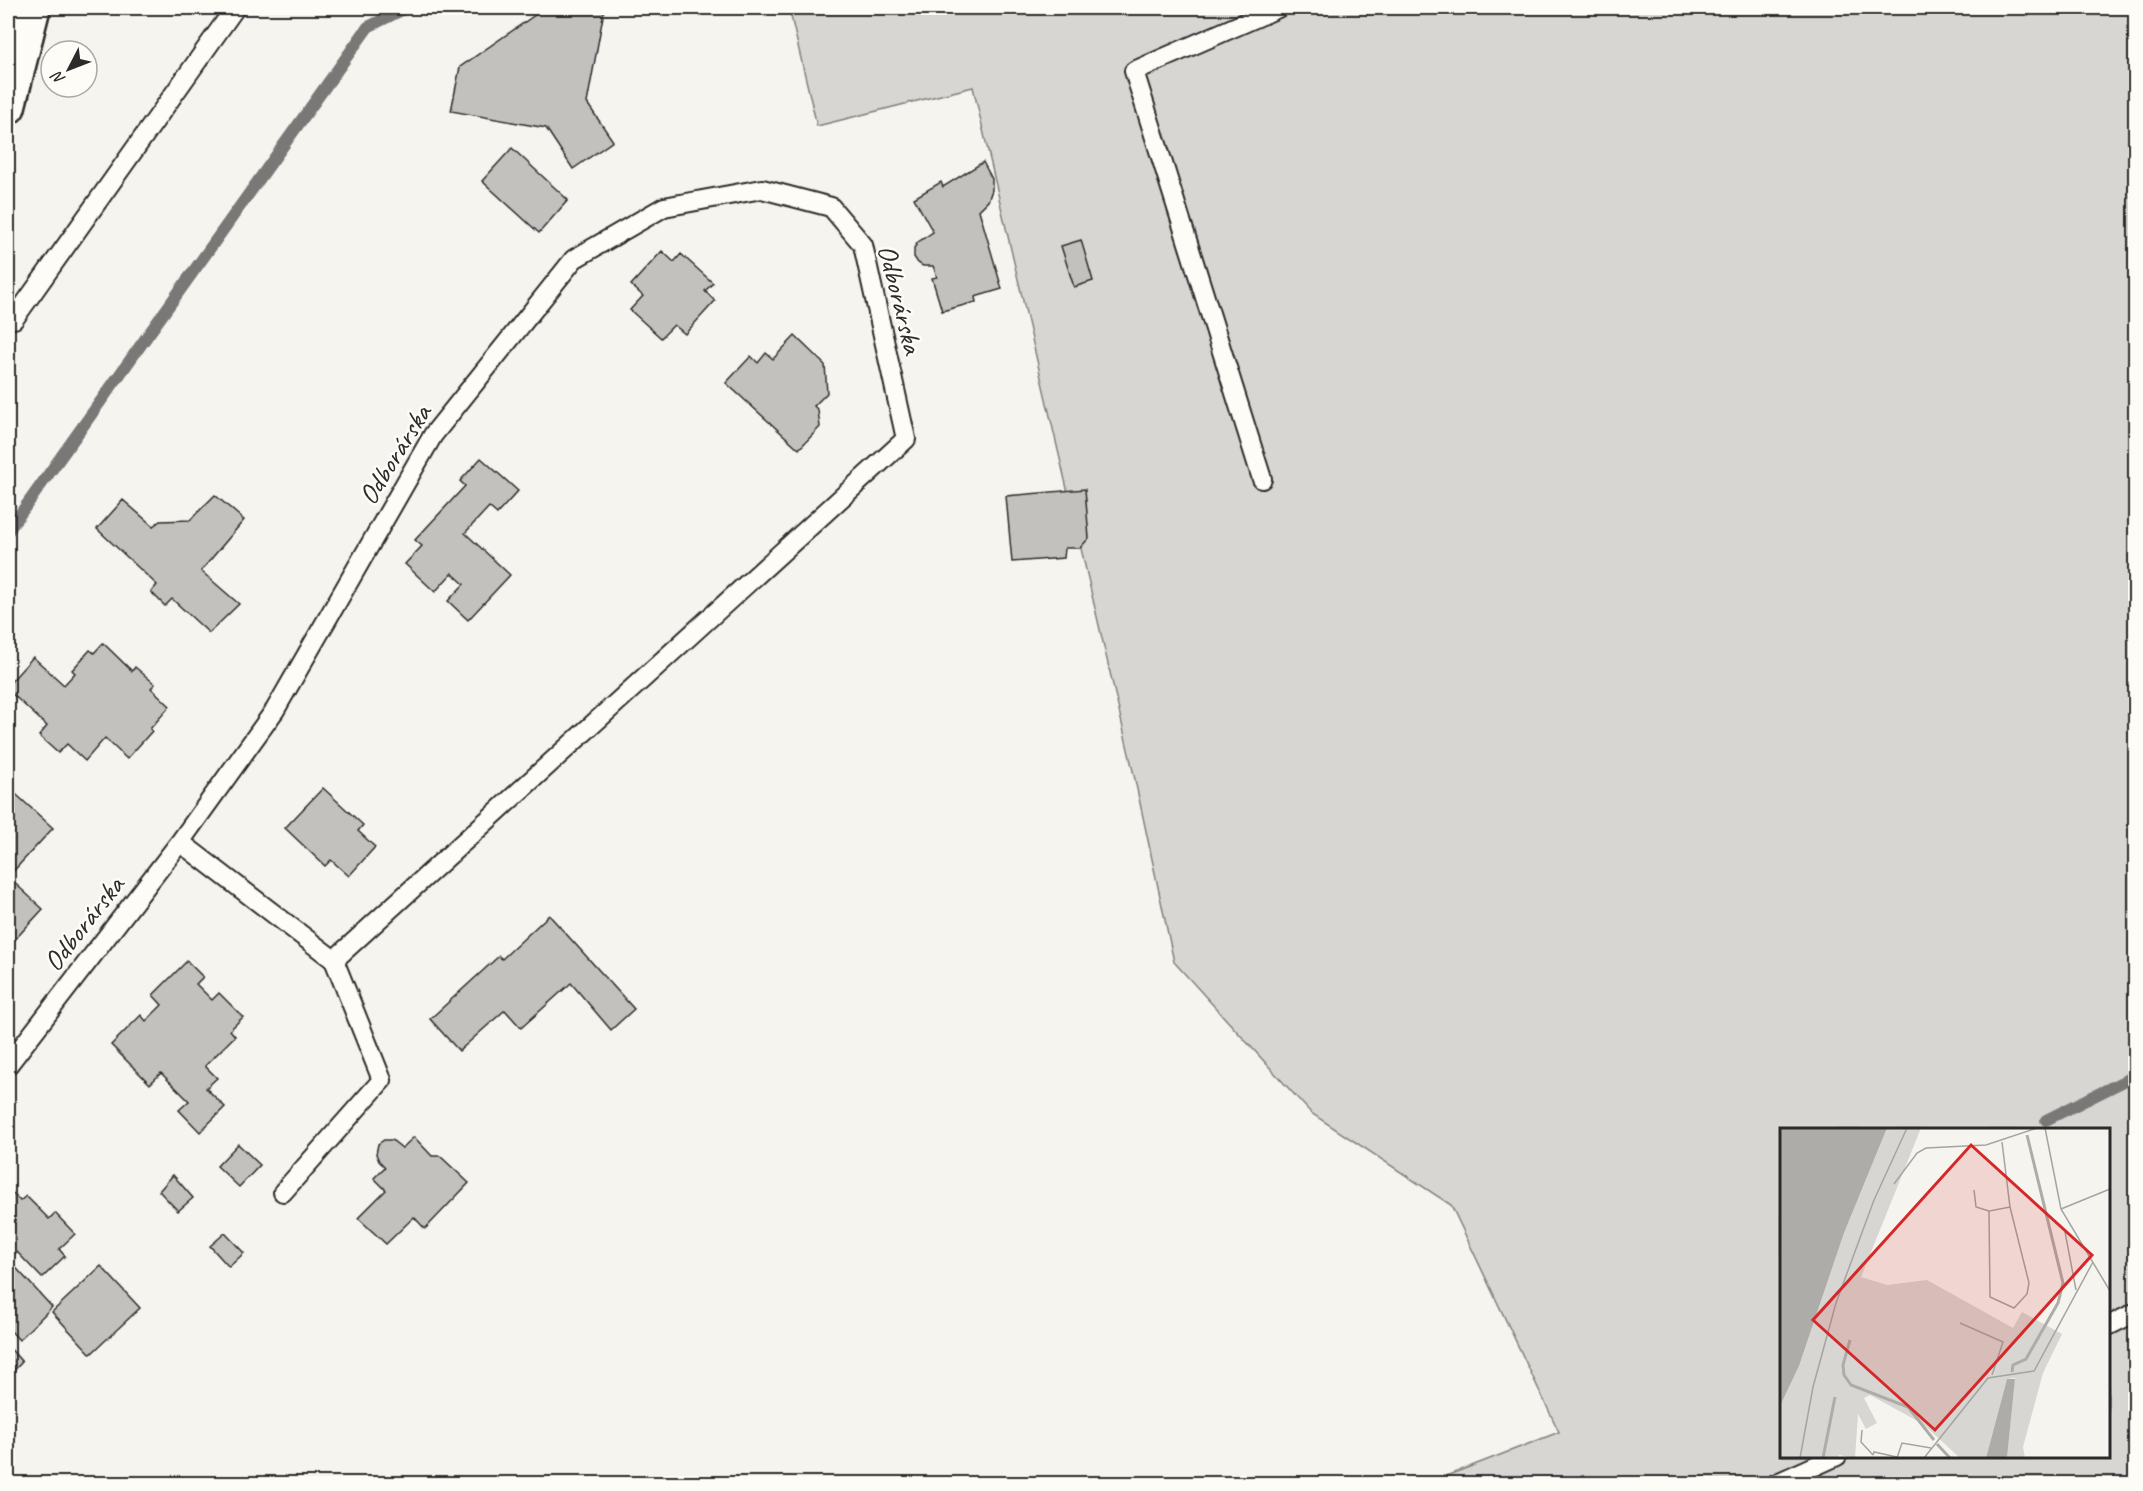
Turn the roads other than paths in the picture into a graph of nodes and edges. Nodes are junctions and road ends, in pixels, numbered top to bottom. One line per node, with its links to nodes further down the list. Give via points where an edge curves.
1 (33, 8): 4 (main road)
2 (235, 8): 5 (lane)
3 (1278, 8): 6 (lane, via 1134,71)
4 (8, 107)
5 (14, 319)
6 (1263, 479)
7 (180, 842): 8 (lane); 8 (lane, Odborárska, via 275,710 434,435 574,259 664,207 762,189 831,207 863,246 906,439); 9 (lane, Odborárska)
8 (334, 960): 10 (lane, via 382,1080)
9 (8, 1065)
10 (283, 1192)
11 (2136, 1312): 12 (lane)
12 (2110, 1325)
13 (1833, 1458): 14 (lane)
14 (1775, 1484)

